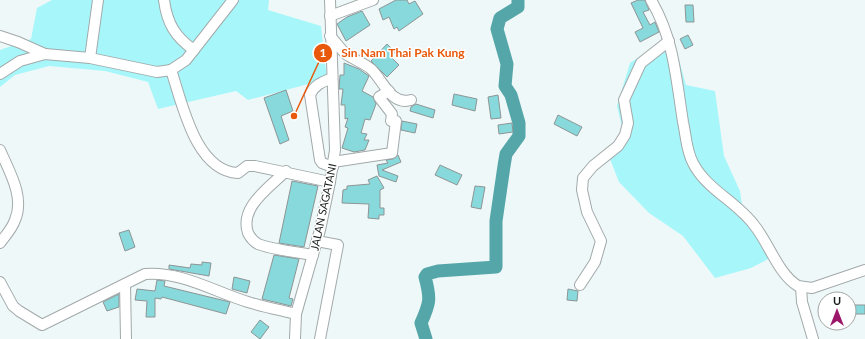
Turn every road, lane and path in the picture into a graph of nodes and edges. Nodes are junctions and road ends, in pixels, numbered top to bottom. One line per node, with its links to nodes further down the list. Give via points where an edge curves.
1 (98, 0): 13 (street)
2 (164, 0): 11 (street, via 166,12 177,36)
3 (233, 0): 11 (street)
4 (330, 0): 7 (street, JALAN SAGATANI)
5 (373, 0): 7 (street)
6 (651, 0): 10 (street, via 662,18)
7 (330, 16): 9 (street, JALAN SAGATANI)
8 (0, 36): 12 (street)
9 (330, 36): 16 (street, JALAN SAGATANI); 17 (street, via 346,54 371,69)
10 (670, 41): 29 (street, via 640,63 624,100 628,123 625,135 618,146 593,166 583,178 582,190 587,212 601,240 595,262); 30 (street, via 688,152 692,162 700,175 754,224 777,262 792,282)
11 (194, 50): 14 (street)
12 (45, 54): 13 (street); 15 (street, via 20,61)
13 (90, 58): 14 (street, via 157,72)
14 (172, 70): 21 (street, via 198,146 208,159 234,173 241,172 247,166)
15 (0, 74)
16 (332, 78): 20 (street, JALAN SAGATANI); 20 (street, via 317,85 310,95 320,160 322,163)
17 (389, 91): 18 (street, via 402,100); 20 (street, via 379,97 392,114 391,121 396,121 392,153)
18 (411, 100)
19 (0, 150): 24 (street, via 12,176 18,202 15,221)
20 (333, 164): 22 (street, JALAN SAGATANI)
21 (286, 171): 22 (street); 25 (street, via 259,197 247,213 247,229 251,239 259,244)
22 (330, 182): 23 (street, JALAN SAGATANI)
23 (317, 241): 25 (street, JALAN SAGATANI); 34 (street, via 338,245)
24 (0, 243)
25 (313, 255): 31 (street, JALAN SAGATANI)
26 (865, 270): 30 (street, via 812,288)
27 (0, 282): 28 (street, via 13,306 42,325)
28 (125, 284): 31 (street, via 145,274 163,274 248,302); 32 (street)
29 (580, 285)
30 (801, 287): 35 (street, via 802,302)
31 (296, 314): 33 (street, JALAN SAGATANI)
32 (126, 339)
33 (295, 339)
34 (320, 339)
35 (813, 339)

